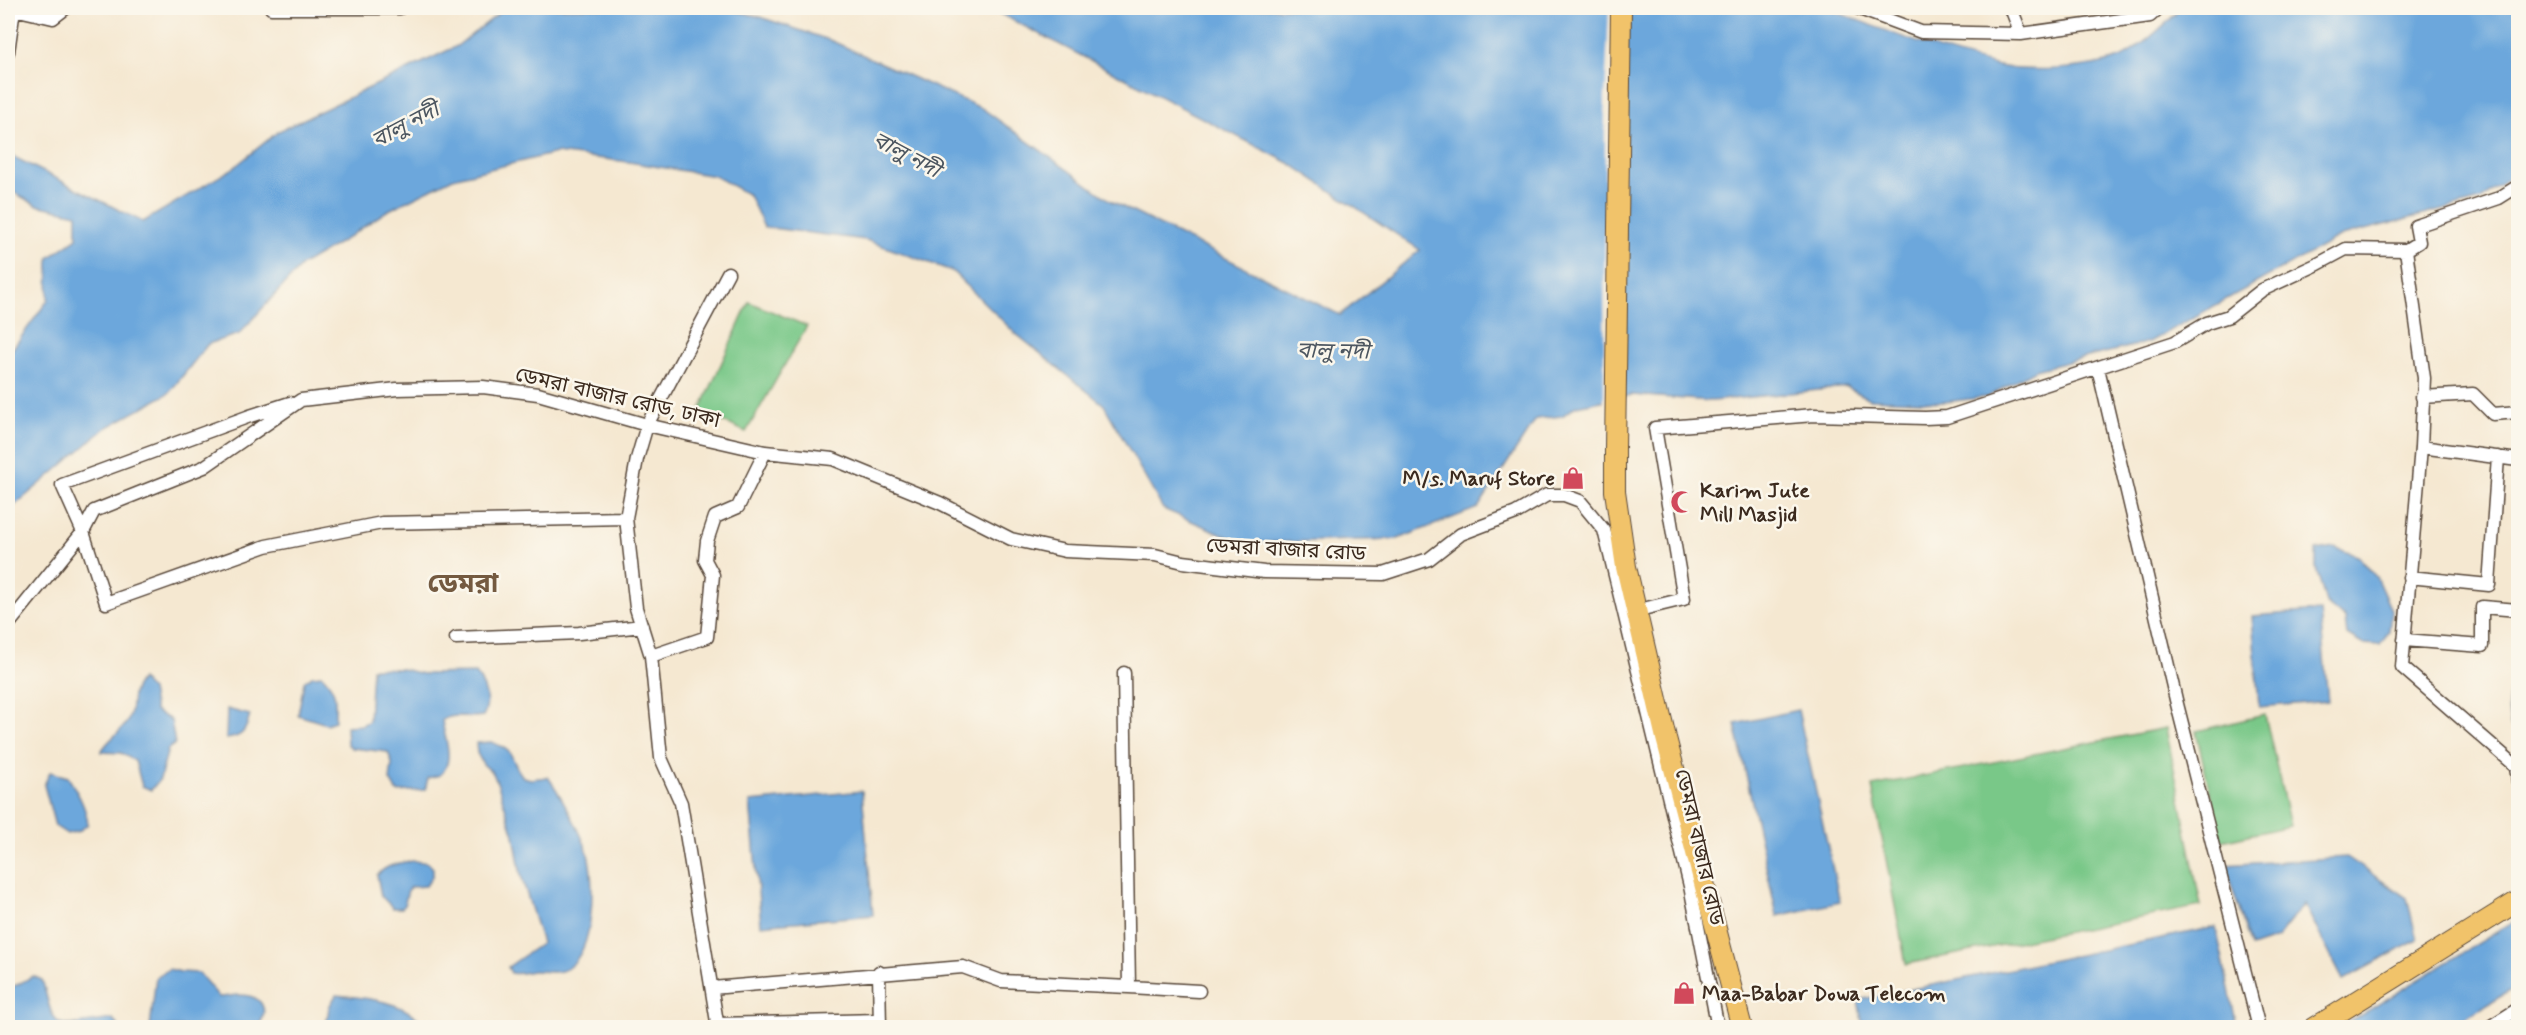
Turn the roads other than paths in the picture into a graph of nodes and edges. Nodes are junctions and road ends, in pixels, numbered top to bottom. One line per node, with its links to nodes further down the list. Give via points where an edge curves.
1 (13, 8): 2 (street, via 53,18); 10 (street)
2 (66, 8)
3 (271, 8): 4 (street)
4 (400, 8)
5 (1621, 8): 44 (main road, via 1616,501 1626,567 1666,738)
6 (1857, 8): 9 (street, via 1921,32)
7 (2011, 8): 9 (street)
8 (2159, 8): 9 (street, via 2150,16)
9 (2020, 34)
10 (8, 48)
11 (2518, 186): 12 (street, via 2499,198 2416,226 2419,242)
12 (2406, 250): 14 (street, via 2346,249 2262,290 2229,316 2207,323 2175,342); 15 (street, via 2424,378)
13 (728, 273): 18 (street)
14 (2098, 368): 26 (street, via 1947,417 1814,415 1655,428 1684,599); 45 (street)
15 (2422, 397): 17 (street, via 2473,394 2493,414); 19 (street)
16 (301, 400): 18 (street, ডেমরা বাজার রোড, ঢাকা, via 397,389 483,387 538,393); 24 (street, ডেমরা বাজার রোড, ঢাকা, via 204,467 94,511); 24 (street, via 63,485)
17 (2518, 412)
18 (647, 425): 20 (street, ডেমরা বাজার রোড, ঢাকা); 23 (street)
19 (2421, 447): 21 (street); 25 (street)
20 (765, 452): 32 (street, via 738,507 715,516 705,560 713,575 707,637); 43 (street, ডেমরা বাজার রোড, via 833,459 940,503 1011,539 1065,551 1155,555 1264,572 1383,574 1429,559 1461,534 1516,513 1547,495 1564,495 1580,501 1604,530 1607,541 1690,886)
21 (2498, 457): 22 (street); 25 (street, via 2489,585)
22 (2518, 460)
23 (626, 518): 24 (street, via 382,522 266,546 106,603); 29 (street, via 636,608)
24 (83, 532): 28 (street, ডেমরা বাজার রোড, ঢাকা)
25 (2409, 577): 31 (street)
26 (1647, 608)
27 (2518, 610): 31 (street, via 2482,607 2482,646)
28 (8, 625)
29 (642, 626): 30 (street); 32 (street)
30 (456, 638)
31 (2404, 640): 34 (street, via 2402,667 2516,766)
32 (651, 656): 38 (street, via 661,758 681,803)
33 (1124, 673): 37 (street)
34 (2518, 782)
35 (2518, 901): 46 (main road)
36 (879, 972): 37 (street, via 963,967 1001,981); 38 (street); 41 (street)
37 (1130, 987): 39 (street)
38 (712, 988): 42 (street)
39 (1199, 991)
40 (2518, 1009): 47 (street)
41 (880, 1024): 42 (street)
42 (717, 1026)
43 (1718, 1028)
44 (1742, 1028)
45 (2259, 1028)
46 (2314, 1028)
47 (2488, 1028)

